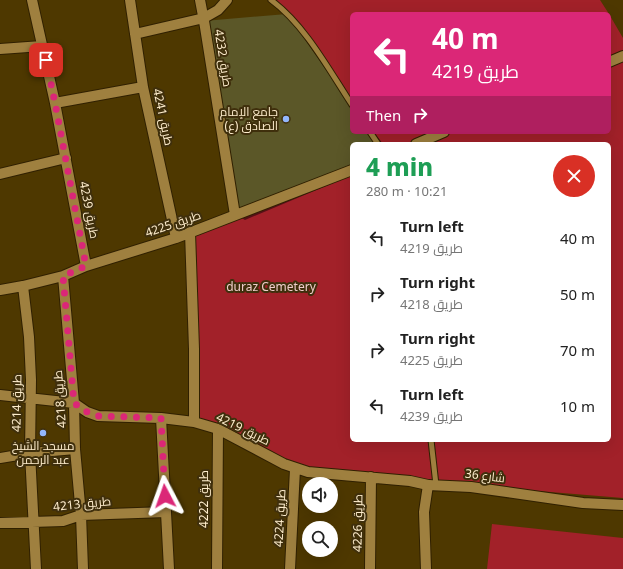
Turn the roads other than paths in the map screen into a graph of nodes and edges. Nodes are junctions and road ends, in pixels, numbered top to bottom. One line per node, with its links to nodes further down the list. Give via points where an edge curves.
1 (32, 0): 8 (street, طريق 4239)
2 (130, 0): 7 (street, طريق 4241)
3 (200, 0): 6 (street, طريق 4232)
4 (226, 0): 6 (street, via 218,10)
5 (271, 0): 13 (lane, via 302,30)
6 (204, 18): 7 (street); 20 (street, طريق 4232)
7 (135, 34): 12 (street, طريق 4241)
8 (42, 46): 9 (street); 14 (street, طريق 4239)
9 (0, 49)
10 (623, 56): 11 (street)
11 (611, 61)
12 (143, 87): 14 (street); 22 (street, طريق 4241)
13 (350, 102)
14 (55, 103): 17 (street, طريق 4239)
15 (439, 134): 16 (street)
16 (421, 142)
17 (66, 158): 19 (street); 23 (street, طريق 4239)
18 (350, 171): 20 (street, طريق 4225)
19 (0, 174)
20 (235, 215): 21 (street, طريق 4225)
21 (190, 232): 22 (street, طريق 4225); 31 (street)
22 (176, 238): 23 (street, طريق 4225)
23 (86, 266): 24 (street, طريق 4225)
24 (63, 276): 25 (street, طريق 4225); 29 (street, طريق 4218)
25 (23, 286): 26 (street, طريق 4225); 28 (street, طريق 4214, via 29,337)
26 (0, 290)
27 (0, 395): 28 (street, طريق 4219)
28 (31, 398): 29 (street, طريق 4219); 35 (street, طريق 4214)
29 (74, 403): 30 (street, طريق 4219, via 98,416); 34 (street, طريق 4218)
30 (161, 418): 31 (street, طريق 4219); 41 (street)
31 (194, 422): 32 (street, طريق 4219)
32 (218, 429): 37 (street, طريق 4219); 48 (street, طريق 4222)
33 (431, 442): 39 (lane)
34 (75, 449): 35 (street); 42 (street, طريق 4218)
35 (30, 453): 36 (street); 43 (street, طريق 4214)
36 (0, 458)
37 (295, 469): 38 (street, طريق 4219, via 321,474); 49 (street, طريق 4224)
38 (371, 477): 39 (street, طريق 4219); 50 (street, طريق 4226)
39 (432, 485): 40 (street, شارع 36, via 471,487 583,503); 51 (street, via 424,512)
40 (623, 505)
41 (166, 512): 42 (street, طريق 4213); 47 (street)
42 (81, 515): 43 (street, طريق 4213, via 63,521); 46 (street, طريق 4218)
43 (33, 521): 44 (street, طريق 4213); 45 (street, طريق 4214)
44 (0, 523)
45 (36, 569)
46 (83, 569)
47 (169, 569)
48 (217, 569)
49 (290, 569)
50 (370, 569)
51 (426, 569)

